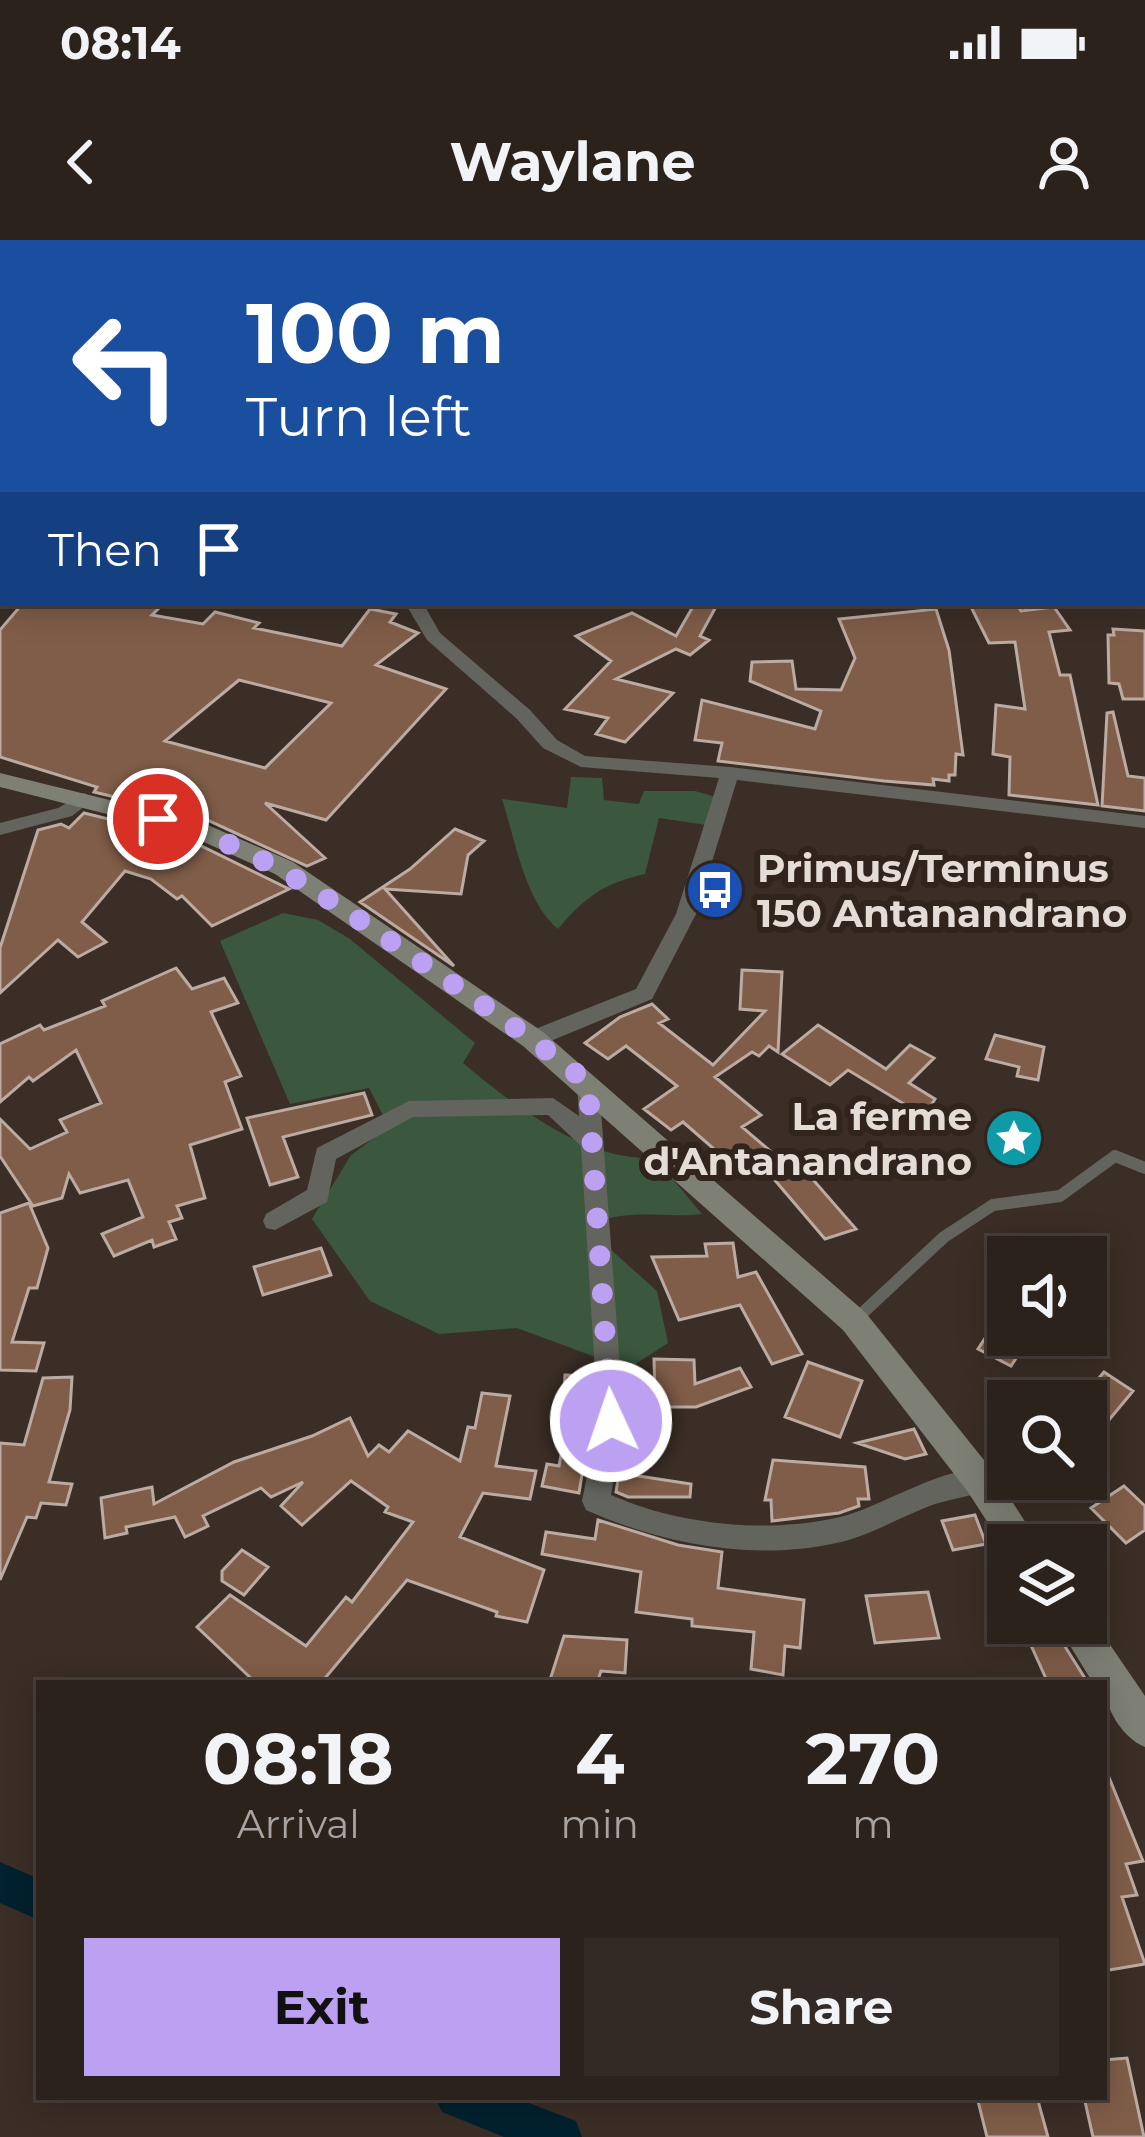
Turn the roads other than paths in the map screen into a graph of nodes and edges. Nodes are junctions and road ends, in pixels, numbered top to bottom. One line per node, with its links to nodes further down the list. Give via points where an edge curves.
1 (416, 606): 2 (street, via 433,636 550,744 581,761)
2 (730, 773): 5 (street); 7 (street, via 686,914 644,994)
3 (0, 780): 4 (street)
4 (84, 800): 6 (street); 7 (street, via 194,829 284,868)
5 (1145, 821)
6 (0, 829)
7 (533, 1040): 8 (street)
8 (588, 1083): 9 (street); 12 (street)
9 (589, 1140): 11 (street, via 553,1106 409,1109 325,1154 318,1195); 13 (street, via 611,1421 596,1502 687,1529 792,1537 843,1529)
10 (1145, 1168): 12 (lane, via 1115,1156 1060,1196 993,1205 944,1237)
11 (274, 1221)
12 (854, 1321): 13 (street)
13 (980, 1481): 14 (street)
14 (1008, 1524)
15 (1088, 1644): 16 (street)
16 (1145, 1730)

